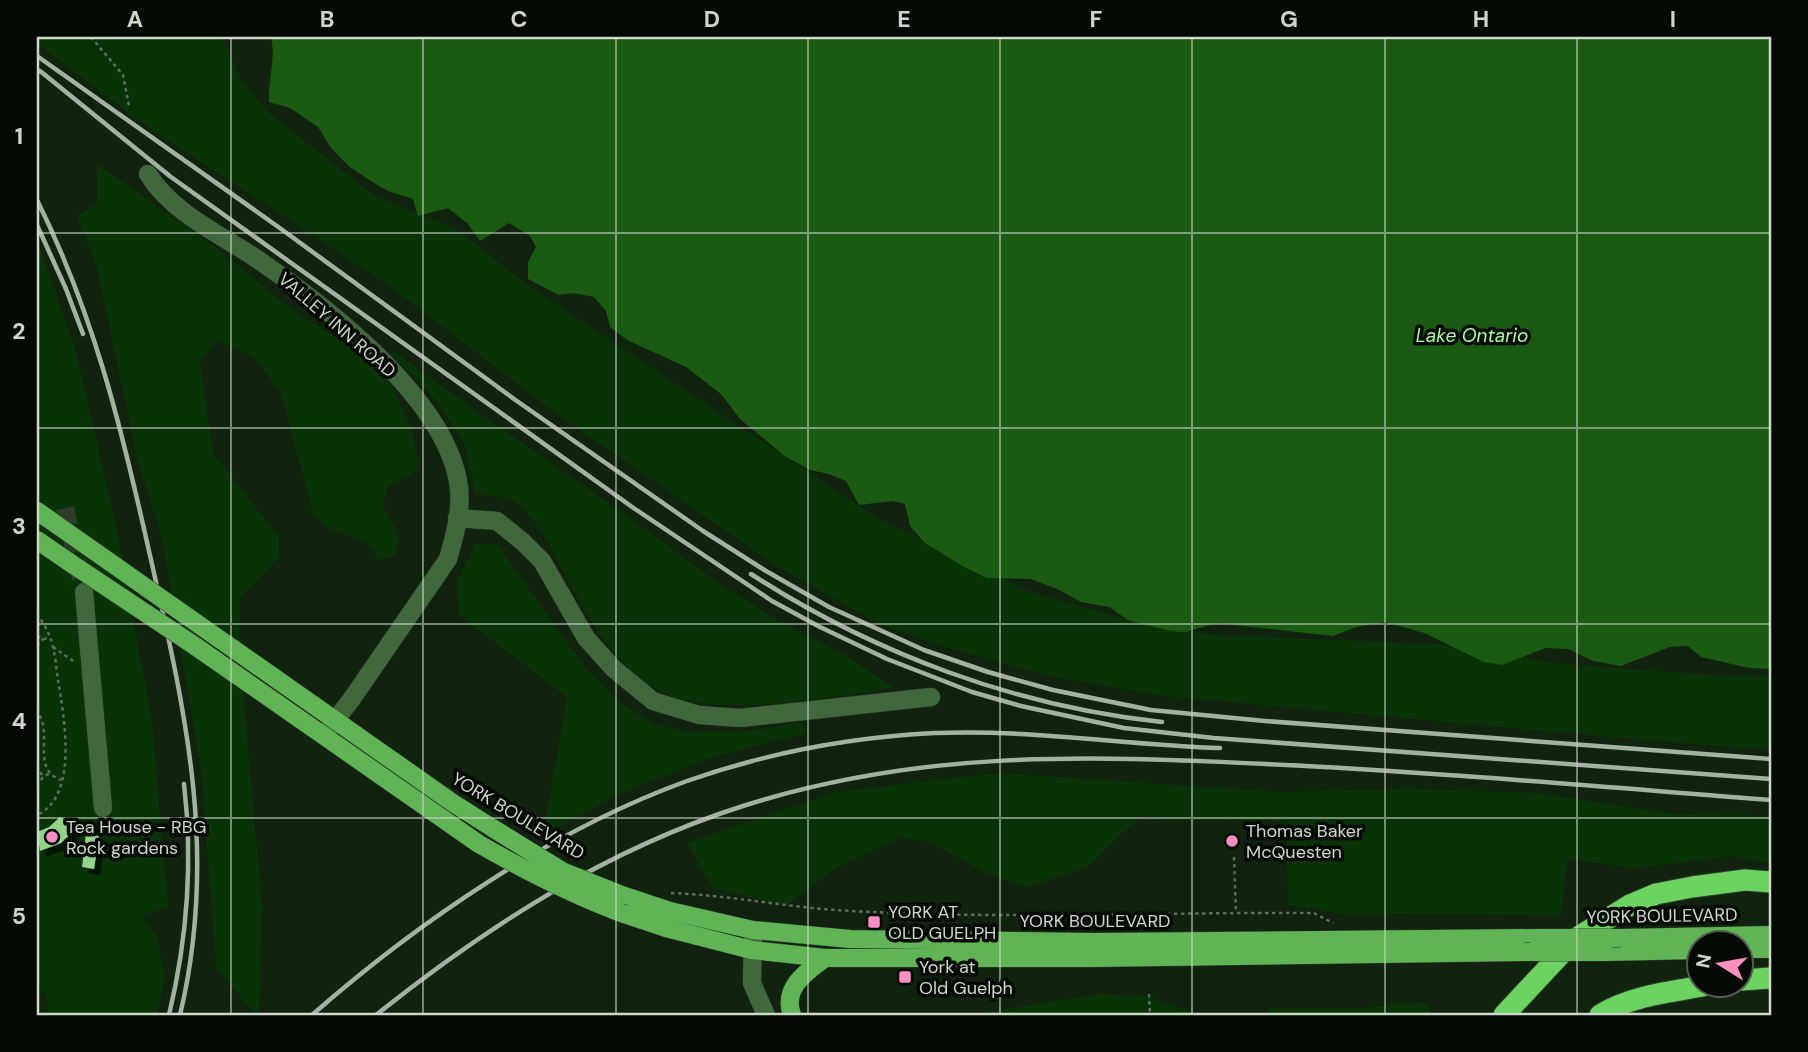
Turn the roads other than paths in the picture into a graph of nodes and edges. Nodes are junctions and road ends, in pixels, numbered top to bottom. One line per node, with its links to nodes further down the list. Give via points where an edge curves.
1 (148, 174): 3 (street, VALLEY INN ROAD, via 168,200 300,288 387,365 432,418 449,449 459,483)
2 (43, 515): 7 (main road, YORK BOULEVARD, bridge, via 215,636)
3 (457, 518): 6 (street, via 496,522 523,542 542,561 586,638 653,701 699,715 740,718); 7 (street, VALLEY INN ROAD, via 448,559)
4 (37, 540): 7 (main road, YORK BOULEVARD, bridge, via 195,646)
5 (84, 592): 8 (street)
6 (931, 697)
7 (329, 727): 10 (main road, YORK BOULEVARD, bridge, via 562,871 670,911); 12 (main road, YORK BOULEVARD, bridge, via 479,844 528,872 624,914)
8 (103, 808)
9 (1771, 882): 18 (highway, via 1745,880 1692,887 1630,905 1575,939)
10 (753, 930): 11 (main road, YORK BOULEVARD, bridge, via 906,941); 12 (street)
11 (1771, 936)
12 (751, 950): 14 (main road, YORK BOULEVARD); 16 (street, via 752,983)
13 (1686, 950): 14 (main road, YORK BOULEVARD, bridge)
14 (825, 958): 17 (main road, via 797,981 790,1000)
15 (1686, 988): 19 (highway)
16 (766, 1015)
17 (792, 1015)
18 (1504, 1015)
19 (1600, 1015)

